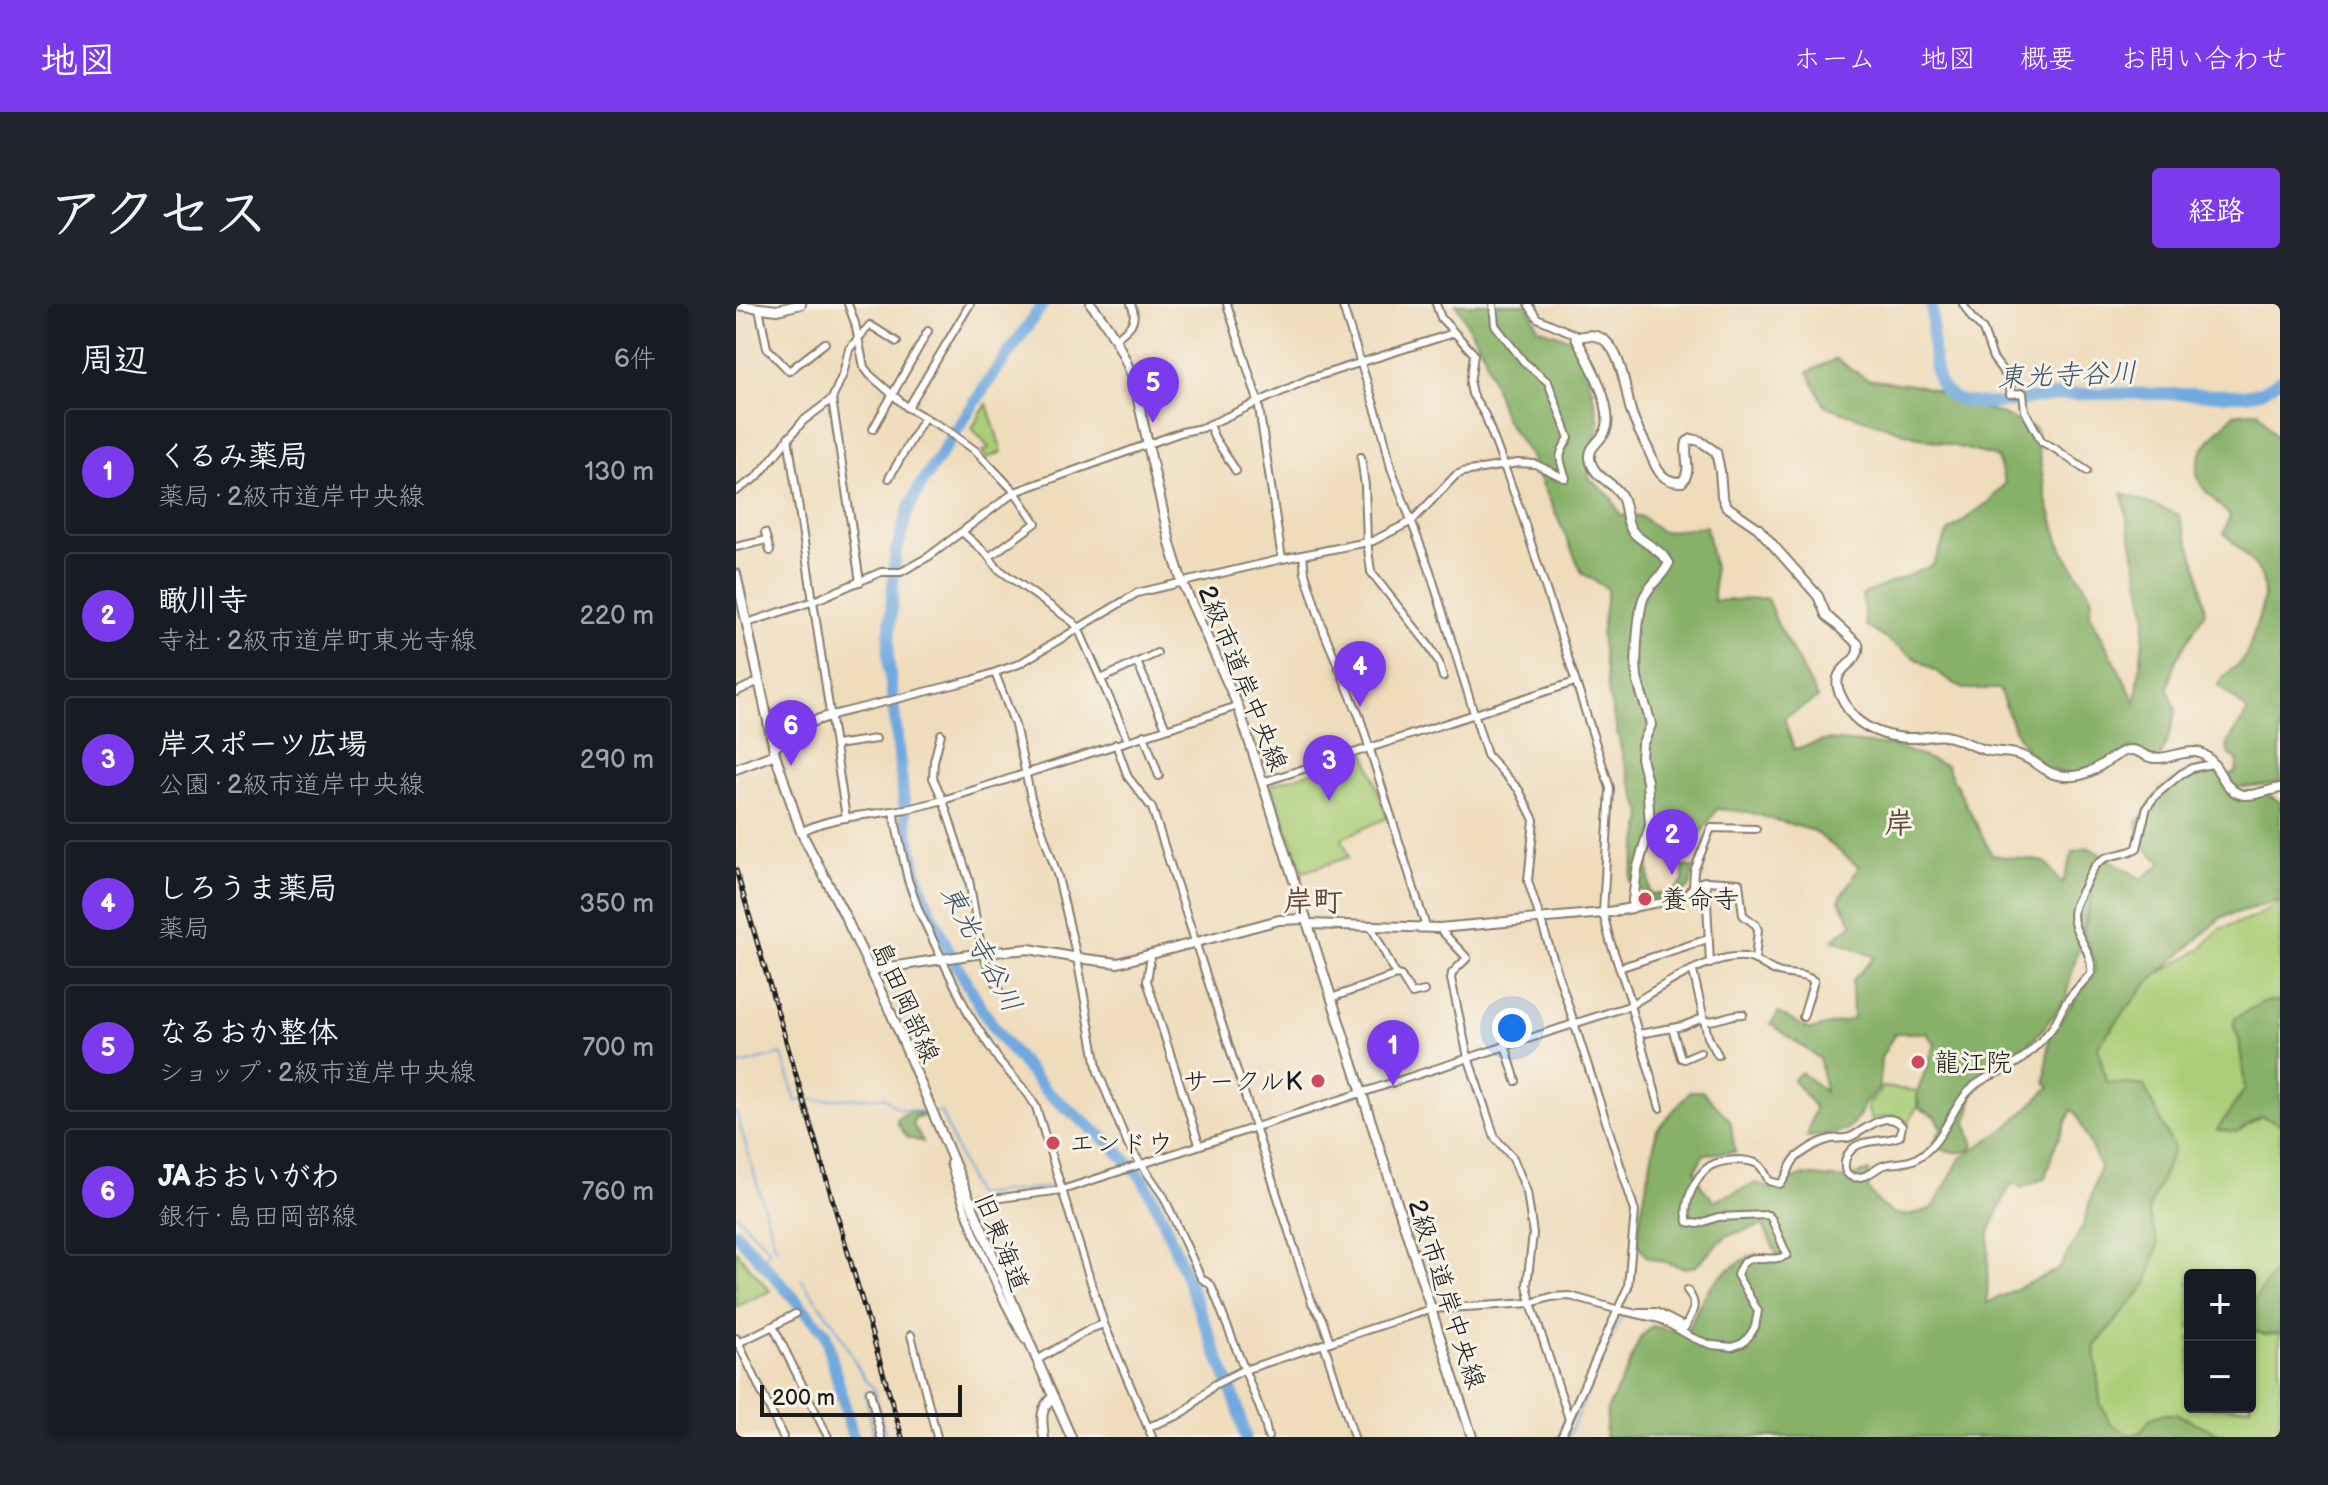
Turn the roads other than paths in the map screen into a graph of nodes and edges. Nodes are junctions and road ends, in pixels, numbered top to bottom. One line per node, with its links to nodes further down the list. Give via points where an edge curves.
1 (801, 304): 13 (street)
2 (848, 304): 16 (street)
3 (970, 304): 25 (street)
4 (1091, 304): 18 (street, 2級市道岸中央線)
5 (1131, 304): 18 (street, via 1133,323)
6 (1227, 304): 24 (street)
7 (1342, 304): 21 (street)
8 (1436, 304): 15 (street)
9 (1493, 304): 32 (street, via 1495,325 1548,382 1569,438 1559,460 1566,478 1535,464)
10 (1528, 304): 17 (street, via 1537,318)
11 (1963, 304): 34 (street, via 2011,383 2010,394 2023,393 2025,411 2042,442)
12 (736, 305): 13 (street)
13 (759, 308): 20 (street, via 767,348 789,371)
14 (928, 331): 22 (street)
15 (1454, 333): 21 (street); 32 (street, via 1474,354 1472,394)
16 (858, 337): 19 (street, via 870,325); 22 (street, via 864,367); 23 (street)
17 (1581, 337): 73 (street, via 1596,335 1616,354 1632,416 1658,473 1682,482 1688,469 1685,447 1692,439 1716,452 1726,506 1758,528 1818,596 1826,615 1858,644 1856,655 1839,672 1837,687 1851,714 1865,727 1902,737 1948,736 1984,750 2026,757 2048,774 2066,776 2091,772 2129,750 2154,758 2204,754); 86 (street, via 1576,338 1594,373 1607,423 1590,450 1593,469 1621,495 1634,534 1669,563 1643,599 1639,621 1637,675 1651,725 1641,758 1650,825)
18 (1116, 338): 30 (street, 2級市道岸中央線, via 1134,382)
19 (897, 342)
20 (825, 343)
21 (1362, 364): 24 (street); 38 (street)
22 (891, 395): 25 (street); 28 (street)
23 (832, 399): 29 (street); 47 (street)
24 (1258, 401): 27 (street); 45 (street)
25 (908, 408): 26 (street)
26 (924, 418): 35 (street); 37 (street, via 976,451)
27 (1210, 424): 30 (street); 33 (street)
28 (873, 429)
29 (788, 437): 36 (street, via 757,477); 50 (street)
30 (1147, 444): 37 (street); 48 (street, 2級市道岸中央線)
31 (1361, 457): 40 (street)
32 (1503, 466): 38 (street, via 1456,475); 59 (street)
33 (1236, 471)
34 (2087, 471)
35 (889, 478)
36 (736, 491)
37 (1015, 492): 39 (street); 44 (street, via 1036,523)
38 (1412, 521): 40 (street); 62 (street)
39 (962, 532): 44 (street); 47 (street, via 901,572 881,572)
40 (1367, 541): 43 (street); 56 (street, via 1373,577 1430,647)
41 (736, 547): 42 (street, via 766,536)
42 (770, 551)
43 (1303, 555): 45 (street); 71 (street, via 1324,632)
44 (989, 557): 52 (street)
45 (1282, 559): 48 (street)
46 (736, 574): 49 (street, 島田岡部線)
47 (860, 582): 50 (street)
48 (1182, 582): 52 (street, via 1137,593); 61 (street, 2級市道岸中央線)
49 (737, 585): 51 (street, 島田岡部線)
50 (814, 601): 51 (street); 63 (street)
51 (747, 623): 58 (street, 島田岡部線)
52 (1078, 628): 55 (street); 57 (street)
53 (1157, 653): 54 (street)
54 (1137, 662): 57 (street); 64 (street)
55 (995, 673): 63 (street); 75 (street, via 1015,725)
56 (1443, 677)
57 (1101, 679): 68 (street)
58 (759, 681): 60 (street); 72 (street, 島田岡部線)
59 (1575, 682): 62 (street); 87 (street, via 1610,788)
60 (736, 692)
61 (1238, 706): 64 (street); 77 (street, 2級市道岸中央線)
62 (1475, 714): 71 (street); 88 (street, via 1487,755 1519,790 1534,820 1528,881)
63 (832, 715): 70 (street); 72 (street, via 789,732)
64 (1166, 728): 66 (street)
65 (941, 734): 79 (street, via 933,778)
66 (1144, 735): 68 (street); 76 (street)
67 (876, 739): 70 (street)
68 (1128, 740): 69 (street)
69 (1116, 744): 75 (street); 94 (street, via 1128,777 1152,808)
70 (836, 745): 81 (street)
71 (1370, 747): 77 (street); 91 (street)
72 (774, 751): 74 (street); 83 (street, 島田岡部線)
73 (2212, 764): 78 (street, via 2240,794); 134 (street, via 2181,774 2156,795 2147,807 2137,848 2093,867 2073,910 2091,973 2053,1027 2023,1058 1965,1096 1930,1148 1909,1162 1851,1177 1844,1165 1850,1150 1900,1136 1902,1126 1884,1119 1849,1137 1812,1147 1792,1162 1780,1184 1769,1181 1752,1161 1721,1162 1701,1175 1686,1208 1688,1222 1768,1215 1787,1255 1754,1257 1739,1267 1737,1275 1758,1311 1755,1327 1743,1343 1712,1345 1660,1319)
74 (736, 769)
75 (1025, 774): 79 (street); 98 (street)
76 (1159, 776)
77 (1263, 782): 89 (street, 2級市道岸中央線)
78 (2280, 788)
79 (943, 800): 80 (street); 95 (street, via 969,880)
80 (897, 811): 81 (street); 97 (street, via 908,880)
81 (846, 818): 83 (street)
82 (1756, 829): 85 (street, via 1711,828)
83 (801, 832): 102 (street, 島田岡部線)
84 (1706, 881): 85 (street); 93 (street); 99 (street, via 1739,883 1743,915 1758,930)
85 (1693, 887): 86 (street, via 1675,900)
86 (1632, 908): 87 (street)
87 (1603, 913): 88 (street); 101 (street)
88 (1541, 919): 92 (street); 113 (street)
89 (1307, 921): 90 (street); 94 (street, via 1279,920); 107 (street, 2級市道岸中央線)
90 (1371, 926): 91 (street); 104 (street)
91 (1426, 927): 92 (street)
92 (1439, 928): 120 (street, via 1467,958 1451,979)
93 (1708, 939): 100 (street); 101 (street)
94 (1196, 944): 96 (street); 124 (street)
95 (982, 953): 97 (street); 98 (street, via 1029,949); 105 (street)
96 (1151, 955): 98 (street, via 1118,963); 126 (street, via 1147,981)
97 (946, 958): 102 (street); 128 (street, via 982,1037 1036,1107)
98 (1077, 958): 127 (street, via 1098,1072)
99 (1755, 960): 100 (street, via 1729,958); 110 (street, via 1814,981)
100 (1710, 964): 103 (street)
101 (1619, 968): 108 (street)
102 (871, 970): 125 (street, 島田岡部線)
103 (1693, 971): 108 (street); 112 (street)
104 (1396, 975): 106 (street, via 1412,994); 107 (street)
105 (1000, 991)
106 (1424, 991)
107 (1331, 998): 122 (street, 2級市道岸中央線)
108 (1631, 1004): 113 (street); 115 (street)
109 (1743, 1014): 112 (street)
110 (1803, 1017)
111 (1511, 1018): 116 (street)
112 (1704, 1020): 114 (street); 119 (street)
113 (1575, 1023): 116 (street); 133 (street, via 1635,1211 1628,1287)
114 (1672, 1028): 115 (street); 118 (street, via 1681,1058)
115 (1639, 1034): 123 (street)
116 (1519, 1041): 117 (street)
117 (1505, 1045): 120 (street); 121 (street)
118 (1700, 1052)
119 (1718, 1055)
120 (1468, 1057): 122 (street); 131 (street, via 1495,1138 1513,1158 1527,1192 1533,1234 1527,1285)
121 (1516, 1081)
122 (1360, 1091): 124 (street); 132 (street, 2級市道岸中央線)
123 (1660, 1108)
124 (1254, 1126): 126 (street); 140 (street)
125 (942, 1135): 129 (street, 島田岡部線); 141 (street, 旧東海道, via 1004,1301)
126 (1199, 1144): 127 (street)
127 (1140, 1164): 128 (street); 142 (street, via 1164,1197 1201,1278 1211,1285)
128 (1062, 1190): 129 (street); 136 (street)
129 (970, 1202): 141 (street, 島田岡部線)
130 (1687, 1290): 134 (street, via 1695,1306 1685,1327 1656,1312)
131 (1531, 1303): 132 (street); 133 (street, via 1570,1296); 145 (street)
132 (1431, 1309): 140 (street); 156 (street, 2級市道岸中央線)
133 (1619, 1310): 134 (street); 145 (street)
134 (1627, 1312)
135 (795, 1314): 137 (street)
136 (1104, 1324): 141 (street); 146 (street)
137 (773, 1326): 139 (street); 148 (street)
138 (911, 1335): 150 (street)
139 (737, 1342): 147 (street)
140 (1327, 1343): 142 (street); 155 (street)
141 (1037, 1360): 144 (street, 島田岡部線)
142 (1242, 1371): 146 (street, via 1214,1385 1187,1410); 154 (street)
143 (870, 1391): 149 (street)
144 (1053, 1397): 151 (street, via 1042,1412); 152 (street, 島田岡部線)
145 (1569, 1419): 157 (street)
146 (1148, 1427): 153 (street)
147 (783, 1437)
148 (828, 1437)
149 (881, 1437)
150 (937, 1437)
151 (1044, 1437)
152 (1071, 1437)
153 (1152, 1437)
154 (1268, 1437)
155 (1354, 1437)
156 (1472, 1437)
157 (1561, 1437)

